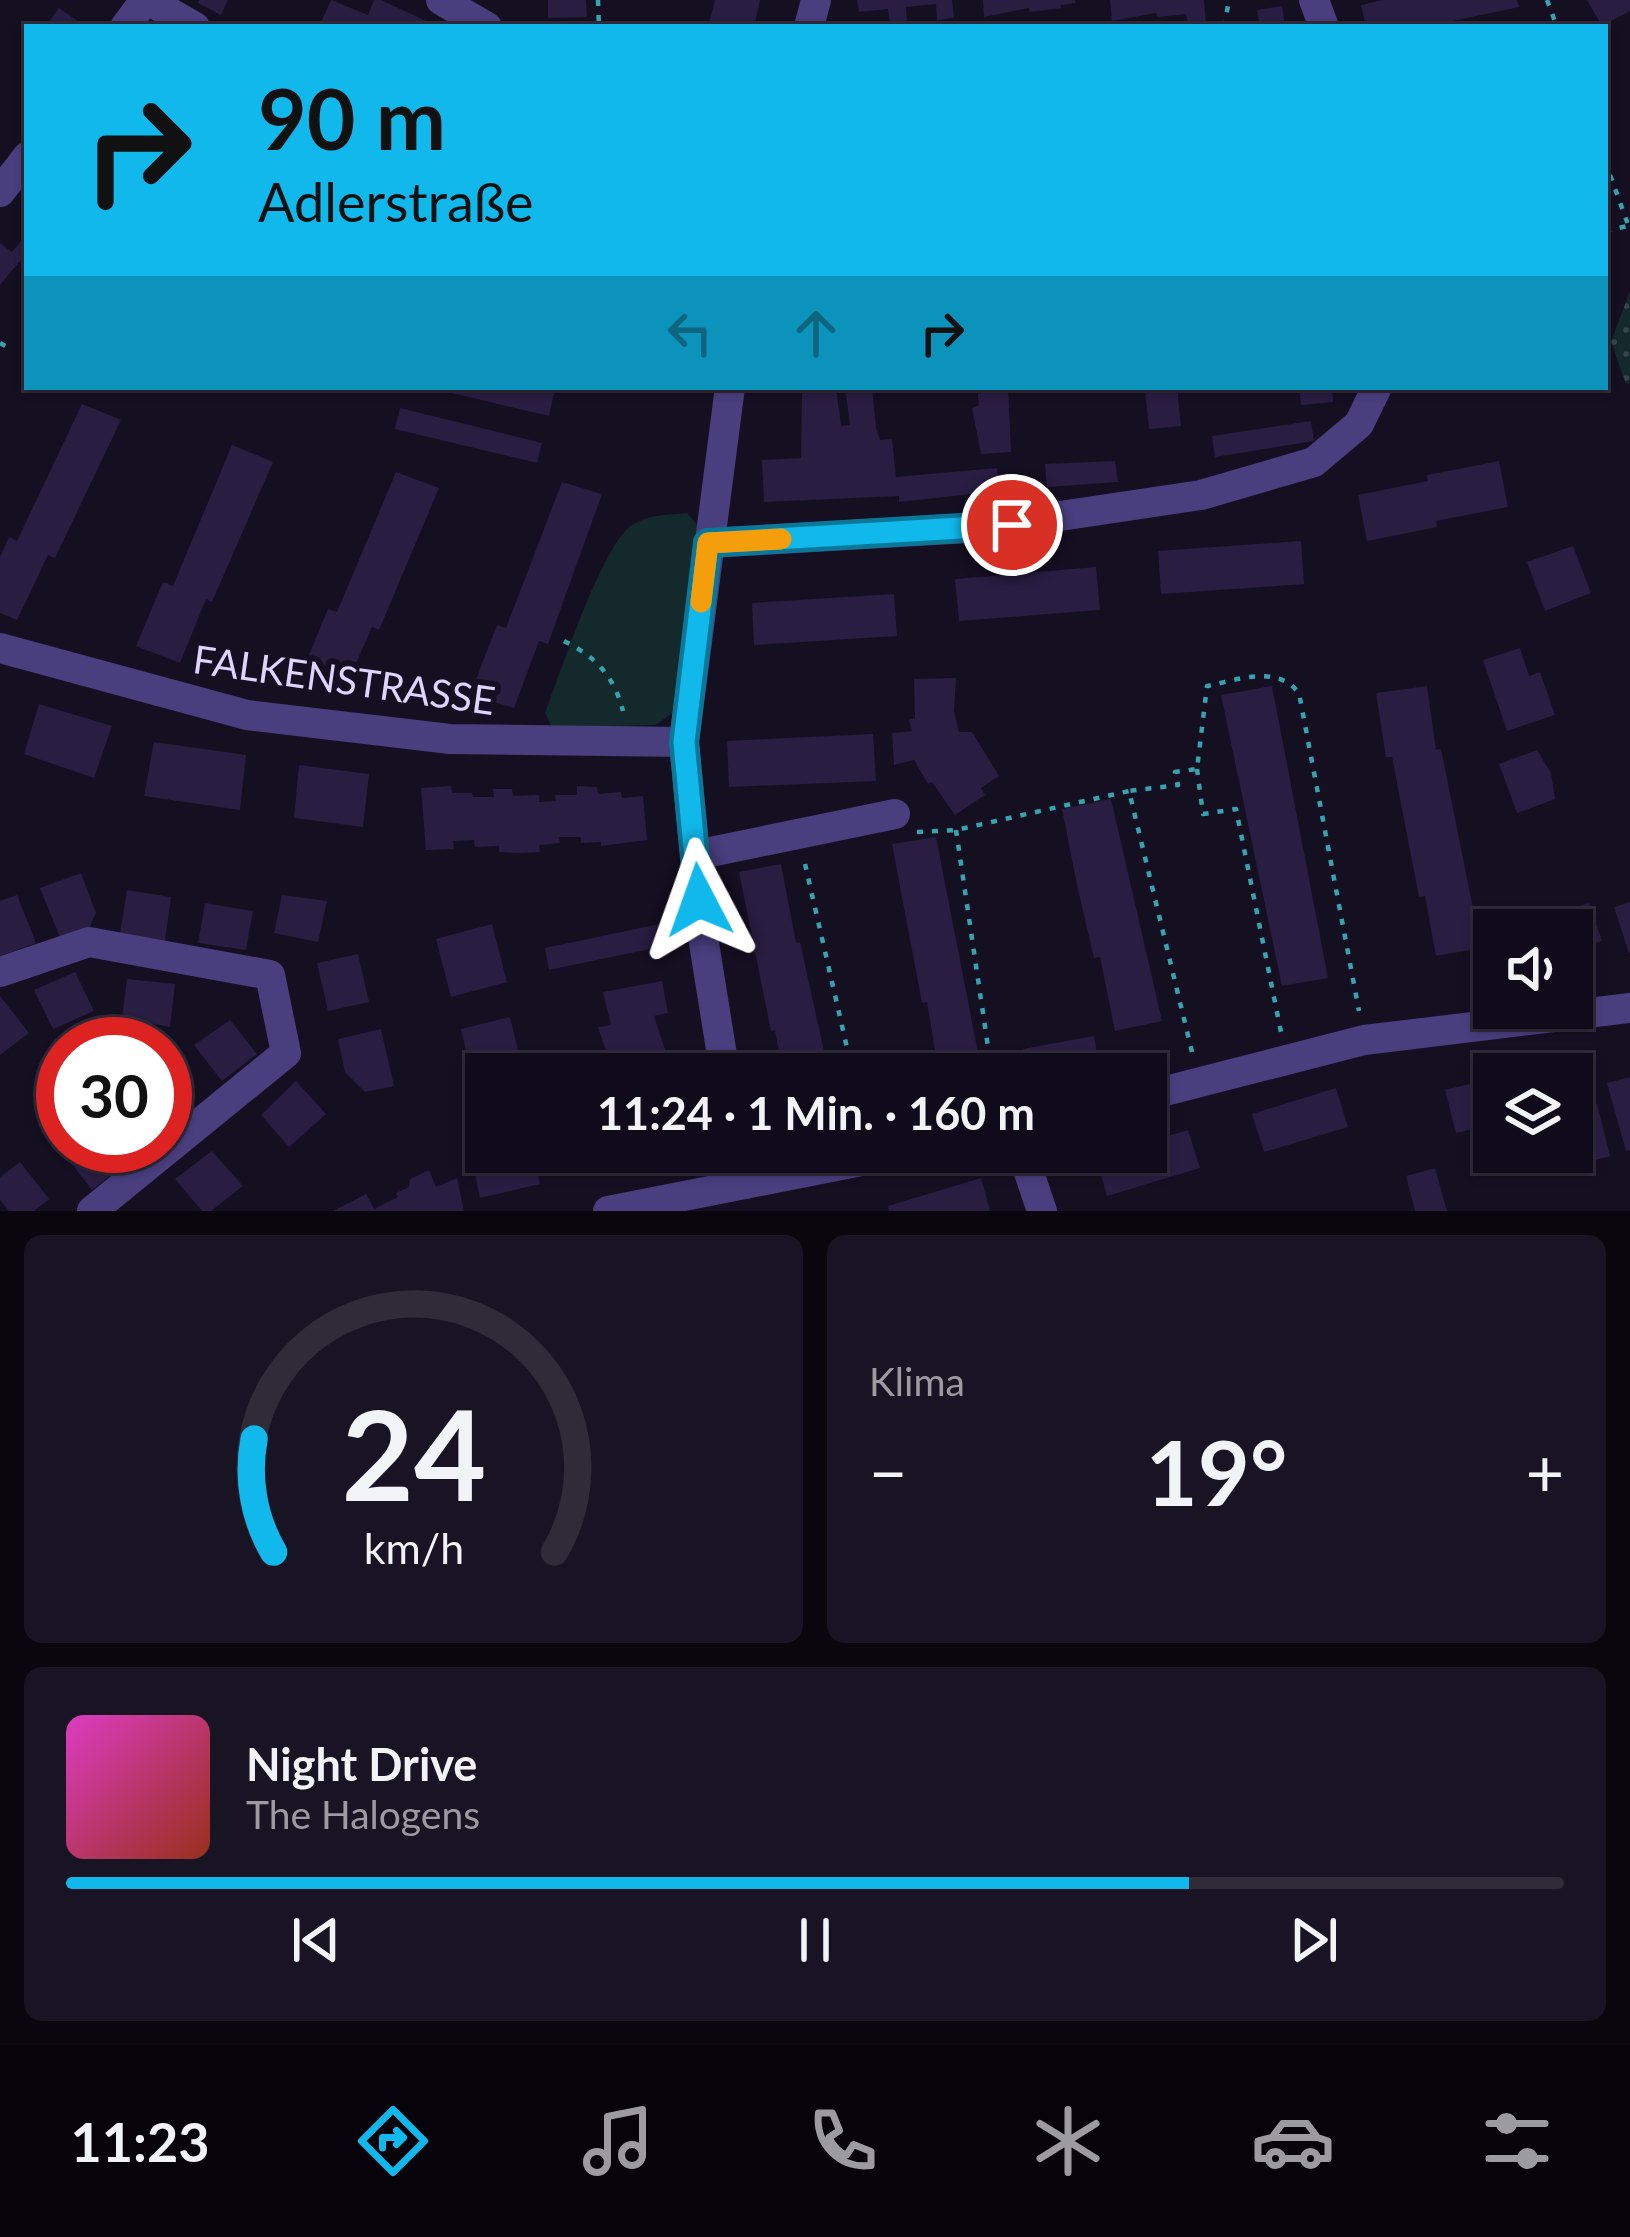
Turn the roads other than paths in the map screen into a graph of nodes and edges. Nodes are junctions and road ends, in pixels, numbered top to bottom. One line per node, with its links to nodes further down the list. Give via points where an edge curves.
1 (147, 0): 3 (street); 4 (street)
2 (441, 0): 5 (street)
3 (127, 24)
4 (190, 24)
5 (482, 24)
6 (24, 161): 7 (street)
7 (0, 192)
8 (730, 390): 10 (street)
9 (1376, 390): 10 (street, via 1359,424 1314,462 1202,495 987,527)
10 (708, 543): 12 (street)
11 (0, 648): 12 (street, FALKENSTRASSE, via 247,715 450,739)
12 (684, 742): 14 (street)
13 (895, 814): 14 (street)
14 (696, 855): 17 (street)
15 (0, 973): 23 (street, via 89,942 270,975 286,1053)
16 (1630, 1008): 18 (street, via 1364,1040)
17 (722, 1053)
18 (1167, 1090)
19 (744, 1173): 22 (street)
20 (801, 1173): 22 (street)
21 (1029, 1173): 25 (street)
22 (746, 1184): 24 (street)
23 (92, 1211)
24 (608, 1211)
25 (1042, 1211)

